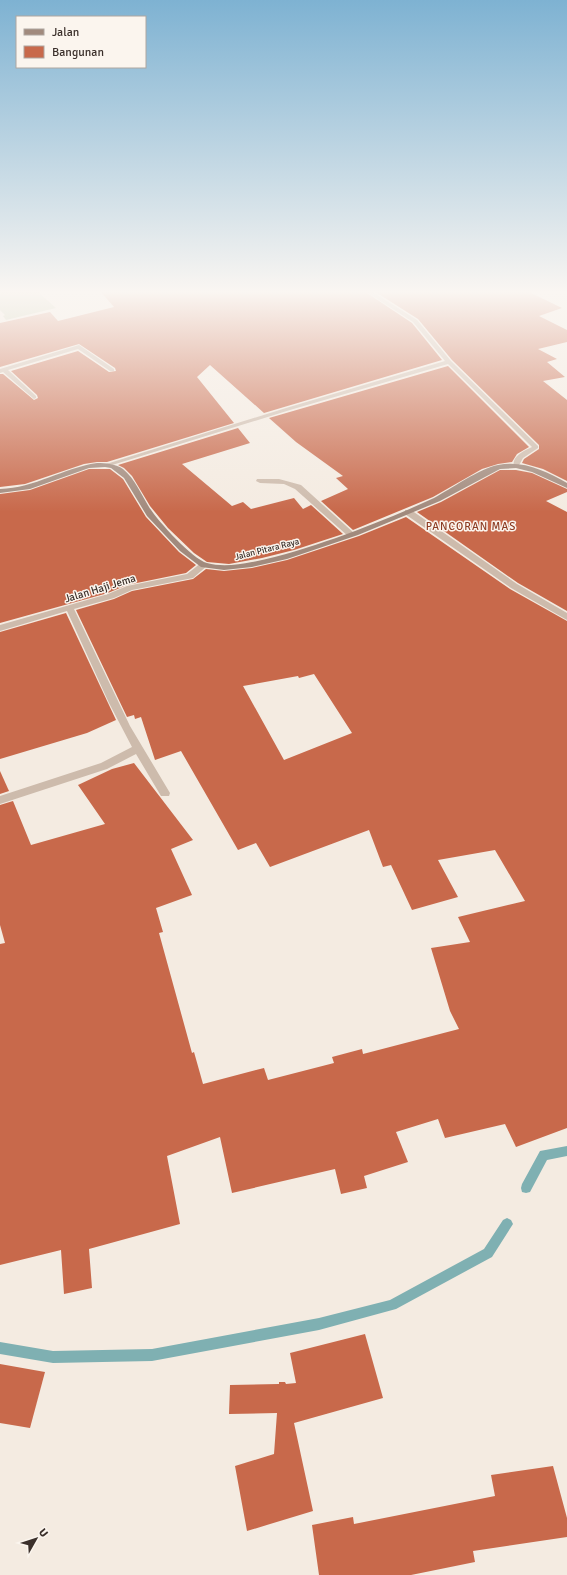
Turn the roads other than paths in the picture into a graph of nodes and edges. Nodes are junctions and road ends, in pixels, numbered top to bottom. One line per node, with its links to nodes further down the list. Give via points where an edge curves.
1 (20, 364): 5 (street)
2 (104, 364): 6 (street)
3 (439, 364): 8 (street, via 330,393)
4 (452, 364): 9 (street, via 536,447 517,460)
5 (2, 370): 7 (street)
6 (112, 370)
7 (34, 397)
8 (107, 465): 12 (main road, via 90,466 32,486); 15 (main road, Jalan Pitara Raya, via 124,475 150,514 196,561)
9 (516, 466): 11 (main road, Jalan Pitara Raya, via 540,472); 13 (main road, Jalan Pitara Raya, via 495,469)
10 (260, 481): 14 (street, via 290,482)
11 (567, 486)
12 (0, 491)
13 (408, 512): 14 (main road, Jalan Pitara Raya); 17 (street, via 514,586)
14 (351, 534): 15 (main road, Jalan Pitara Raya, via 316,547 248,566 220,568)
15 (204, 565): 16 (street, Jalan Haji Jema, via 190,576 130,588)
16 (70, 609): 18 (street, Jalan Haji Jema); 19 (street)
17 (567, 617)
18 (0, 628)
19 (137, 749): 20 (street); 21 (street, via 104,766)
20 (165, 794)
21 (0, 800)

